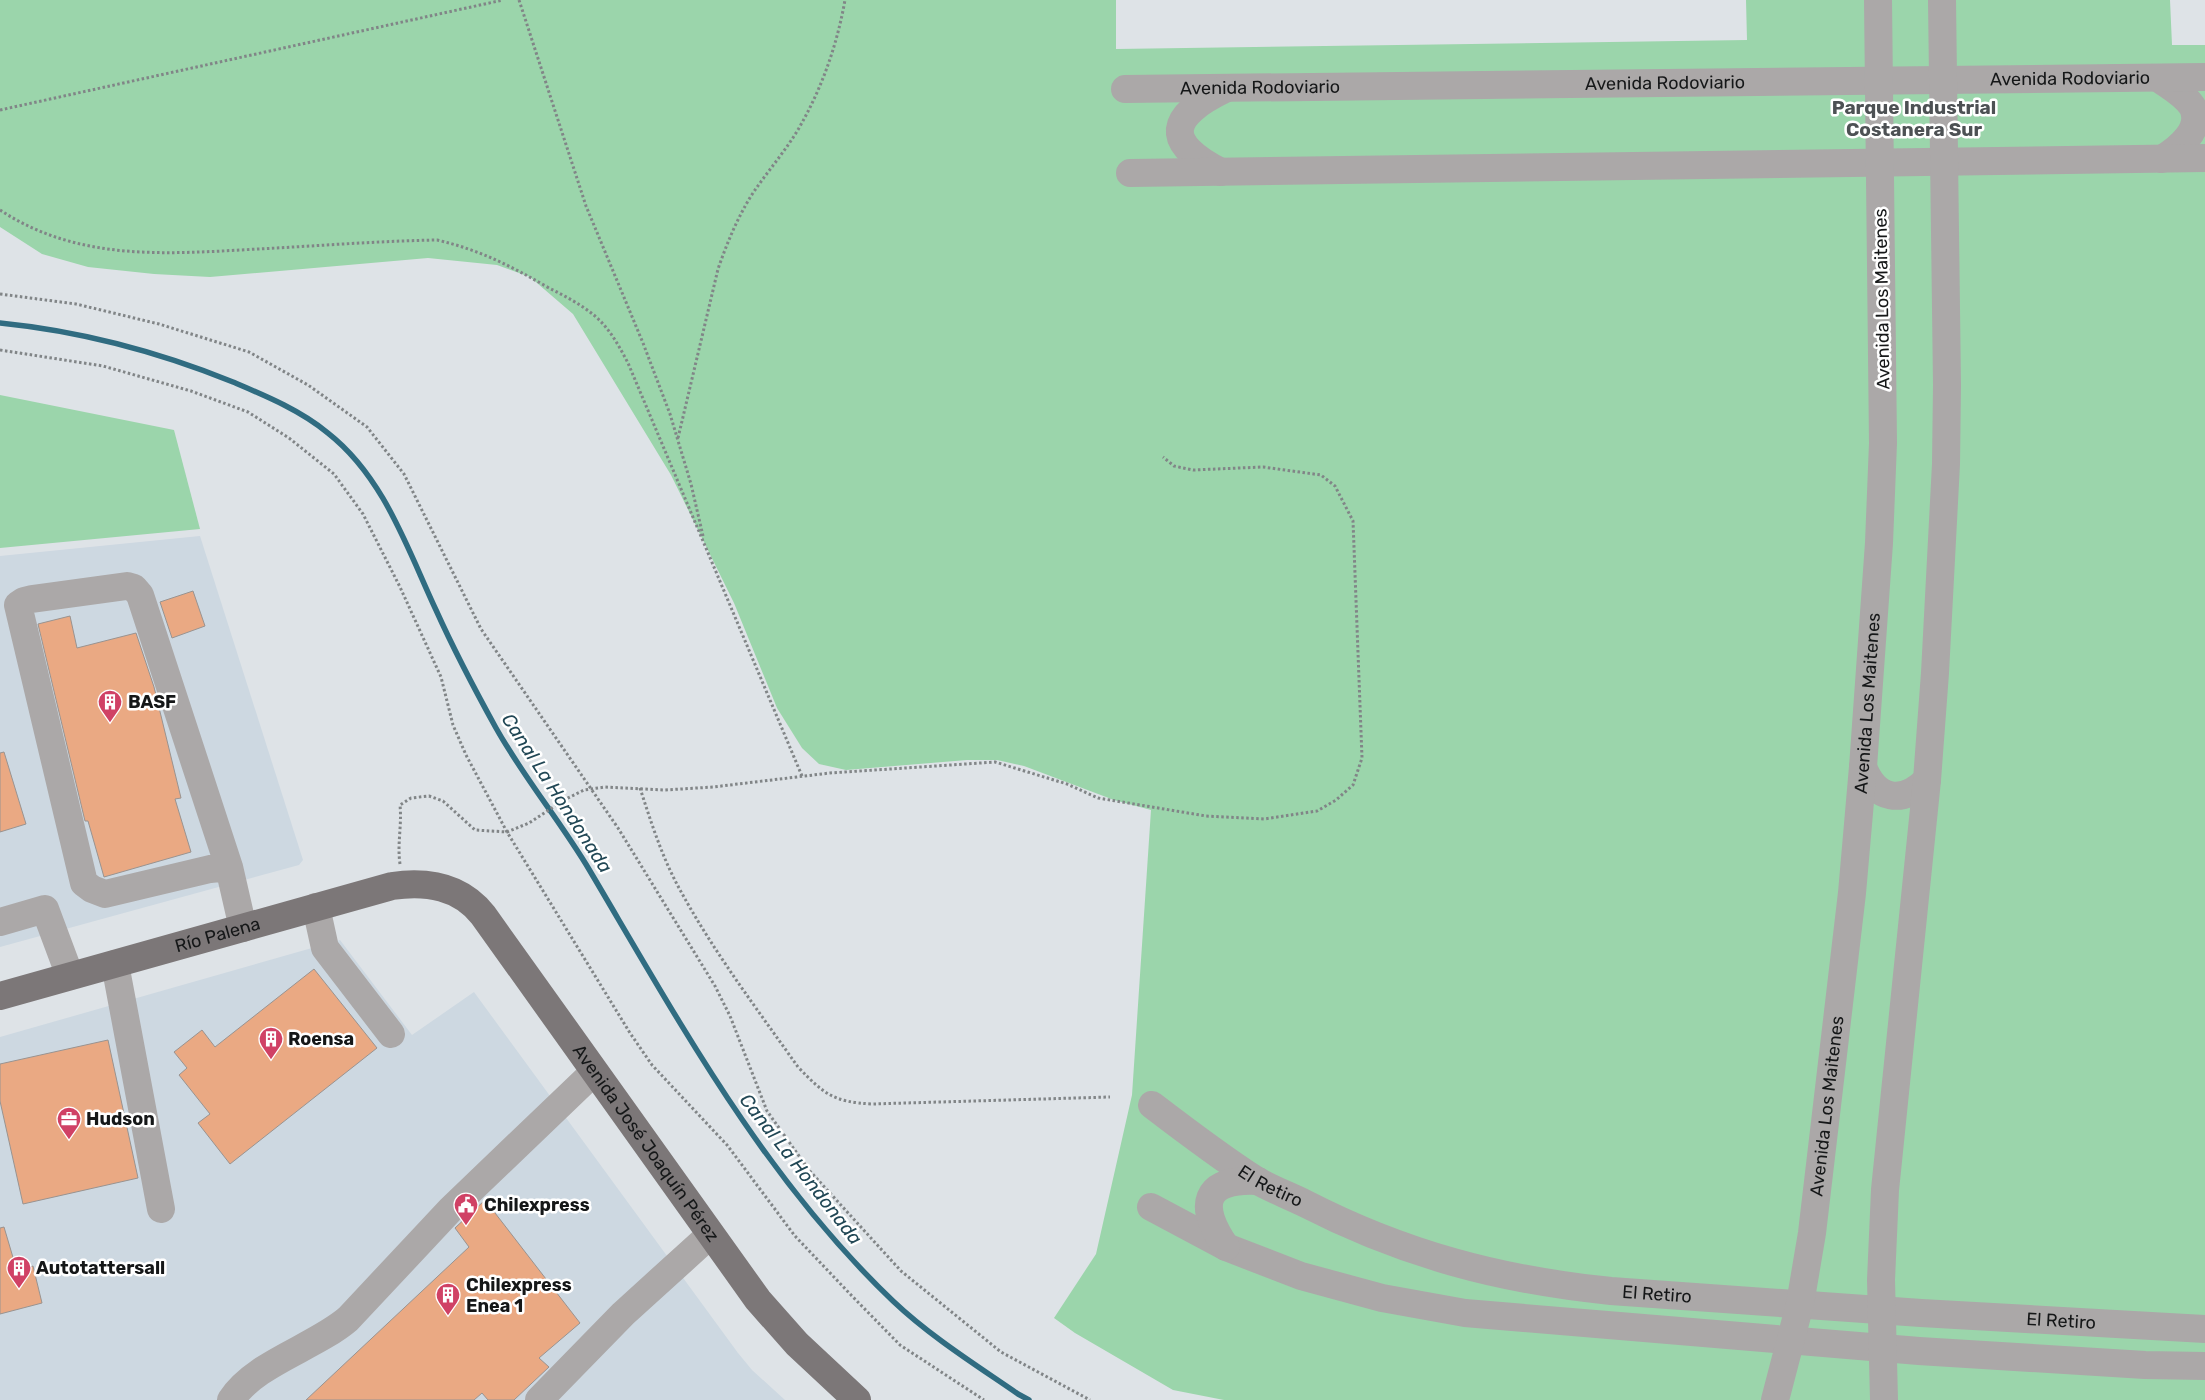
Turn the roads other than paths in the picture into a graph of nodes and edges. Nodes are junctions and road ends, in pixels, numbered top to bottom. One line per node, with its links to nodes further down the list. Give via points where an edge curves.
1 (1878, 0): 6 (street, Avenida Los Maitenes)
2 (1942, 0): 5 (street)
3 (2205, 77): 4 (street, Avenida Rodoviario)
4 (2158, 78): 5 (street, Avenida Rodoviario); 10 (street, via 2192,106 2196,119 2188,138)
5 (1943, 79): 6 (street, Avenida Rodoviario); 11 (street)
6 (1879, 80): 8 (street, Avenida Rodoviario); 12 (street, Avenida Los Maitenes)
7 (1125, 89): 8 (street, Avenida Rodoviario)
8 (1225, 89): 13 (street, via 1192,110 1181,120 1179,128 1181,139 1189,151)
9 (2205, 158): 10 (street)
10 (2162, 159): 11 (street)
11 (1945, 162): 12 (street); 16 (street, via 1946,464)
12 (1880, 163): 13 (street); 15 (street, Avenida Los Maitenes, via 1883,463)
13 (1221, 172): 14 (street)
14 (1130, 173)
15 (1863, 767): 16 (street, via 1872,784 1891,796 1915,791); 33 (street, Avenida Los Maitenes, via 1823,1156)
16 (1926, 780): 34 (street, via 1886,1181)
17 (229, 867): 17 (street, via 105,894 84,882 18,605 24,601 127,586 140,595); 21 (street)
18 (438, 886): 19 (main road, Río Palena, via 403,884); 26 (main road, Avenida José Joaquín Pérez, via 463,896 477,908)
19 (316, 907): 21 (main road, Río Palena); 25 (street, via 325,948)
20 (0, 922): 23 (street, via 45,910)
21 (242, 928): 22 (main road, Río Palena)
22 (115, 964): 23 (main road, Río Palena); 30 (street)
23 (70, 976): 24 (main road, Río Palena)
24 (0, 996)
25 (391, 1034)
26 (594, 1072): 31 (main road, Avenida José Joaquín Pérez); 40 (street, via 451,1209 348,1319 333,1332 256,1375)
27 (1152, 1105): 28 (street, El Retiro)
28 (1258, 1181): 32 (street, via 1232,1183 1211,1196 1208,1203 1210,1220); 33 (street, El Retiro, via 1380,1239 1486,1272 1577,1288)
29 (1151, 1207): 32 (street, El Retiro)
30 (160, 1209)
31 (710, 1235): 41 (street, via 623,1314); 42 (main road, Avenida José Joaquín Pérez, via 776,1321)
32 (1226, 1247): 36 (street, El Retiro, via 1301,1276 1432,1308 1509,1318)
33 (1800, 1304): 34 (street, El Retiro); 36 (street, Avenida Los Maitenes)
34 (1881, 1310): 35 (street, El Retiro); 37 (street)
35 (2205, 1329)
36 (1791, 1339): 37 (street, El Retiro); 43 (street, Avenida Los Maitenes)
37 (1884, 1348): 38 (street, El Retiro); 39 (street)
38 (2205, 1366)
39 (1884, 1399)
40 (231, 1400)
41 (539, 1400)
42 (857, 1400)
43 (1775, 1400)

